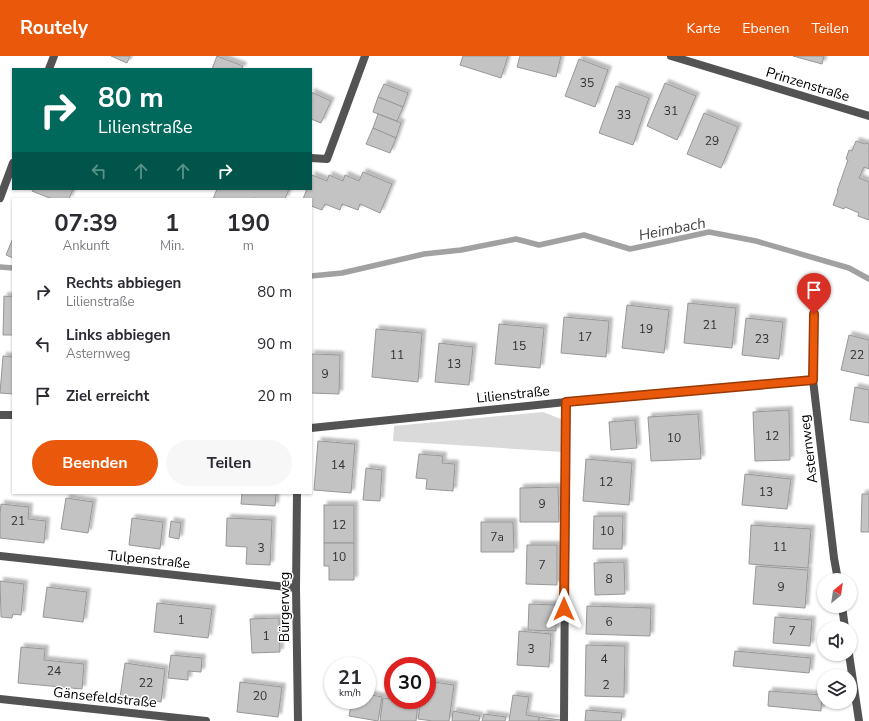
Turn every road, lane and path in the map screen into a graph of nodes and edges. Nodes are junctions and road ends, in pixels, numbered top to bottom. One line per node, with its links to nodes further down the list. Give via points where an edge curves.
1 (54, 56): 4 (street)
2 (365, 56): 6 (street, via 327,159)
3 (671, 56): 5 (street, Prinzenstraße)
4 (49, 68)
5 (869, 116)
6 (312, 158)
7 (12, 166): 8 (street)
8 (0, 198)
9 (814, 314): 10 (street, Asternweg)
10 (813, 380): 11 (street, Lilienstraße); 17 (street, Asternweg)
11 (566, 402): 14 (street, Lilienstraße); 23 (street)
12 (0, 415): 13 (street)
13 (12, 415)
14 (312, 428)
15 (297, 494): 18 (street, Bürgerweg)
16 (0, 556): 18 (street, Tulpenstraße)
17 (837, 573)
18 (296, 588): 22 (street, Bürgerweg)
19 (850, 661): 24 (street)
20 (0, 699): 21 (street, Gänsefeldstraße)
21 (206, 721)
22 (298, 721)
23 (564, 721)
24 (859, 721)

